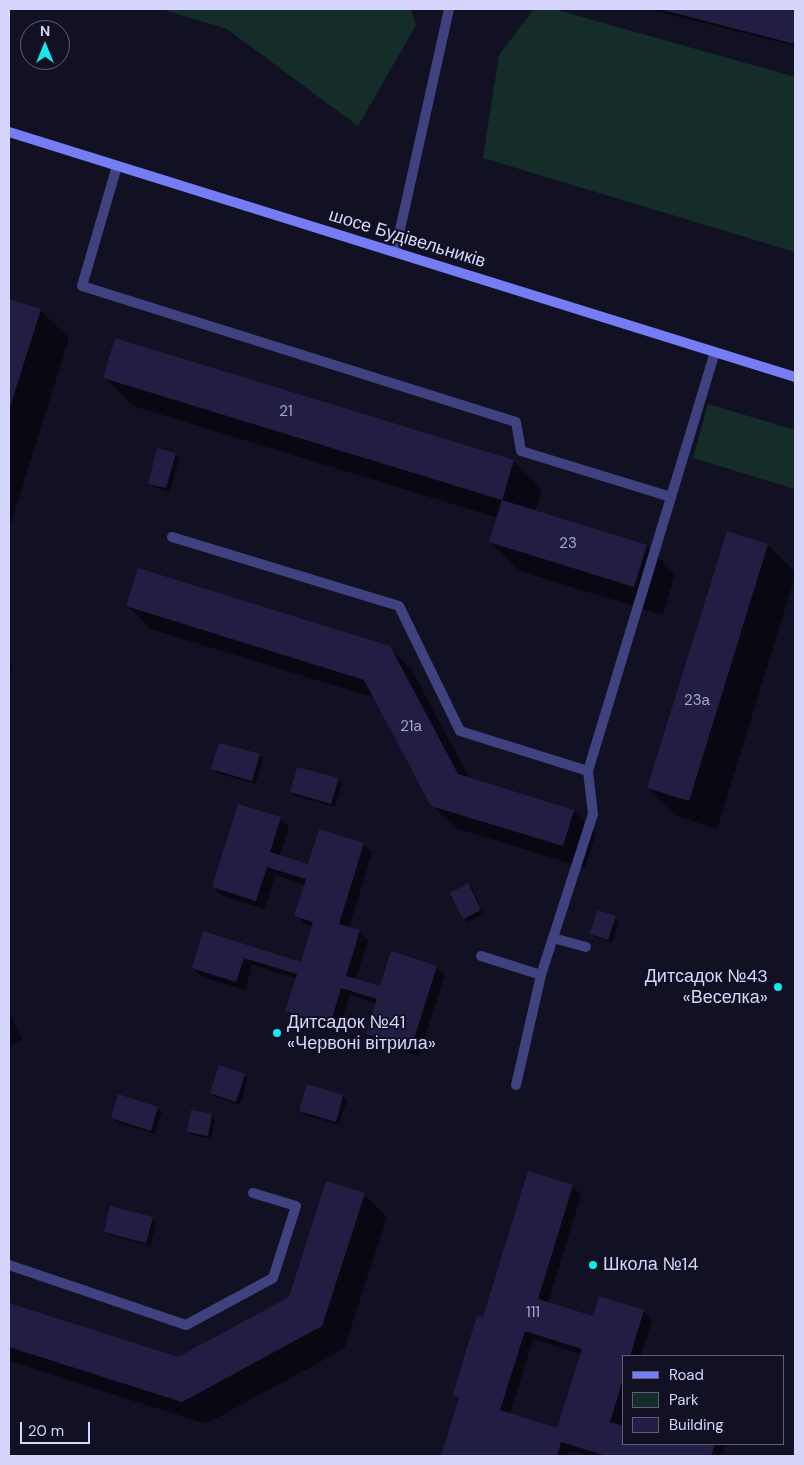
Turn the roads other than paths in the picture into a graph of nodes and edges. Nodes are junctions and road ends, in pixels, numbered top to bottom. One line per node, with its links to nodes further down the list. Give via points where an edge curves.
1 (449, 9): 4 (lane)
2 (9, 132): 3 (main road, шосе Будівельників)
3 (117, 166): 4 (main road, шосе Будівельників); 7 (lane, via 82,286 516,422 521,451)
4 (395, 252): 5 (main road, шосе Будівельників)
5 (715, 352): 6 (main road, шосе Будівельників); 7 (lane)
6 (795, 377)
7 (671, 497): 9 (lane)
8 (172, 537): 9 (lane, via 399,606 460,731)
9 (588, 771): 10 (lane, via 592,814)
10 (553, 938): 11 (lane); 13 (lane)
11 (586, 947)
12 (481, 956): 13 (lane)
13 (541, 975): 14 (lane)
14 (516, 1085)
15 (253, 1193): 16 (lane, via 296,1206 273,1278 186,1325)
16 (9, 1265)

